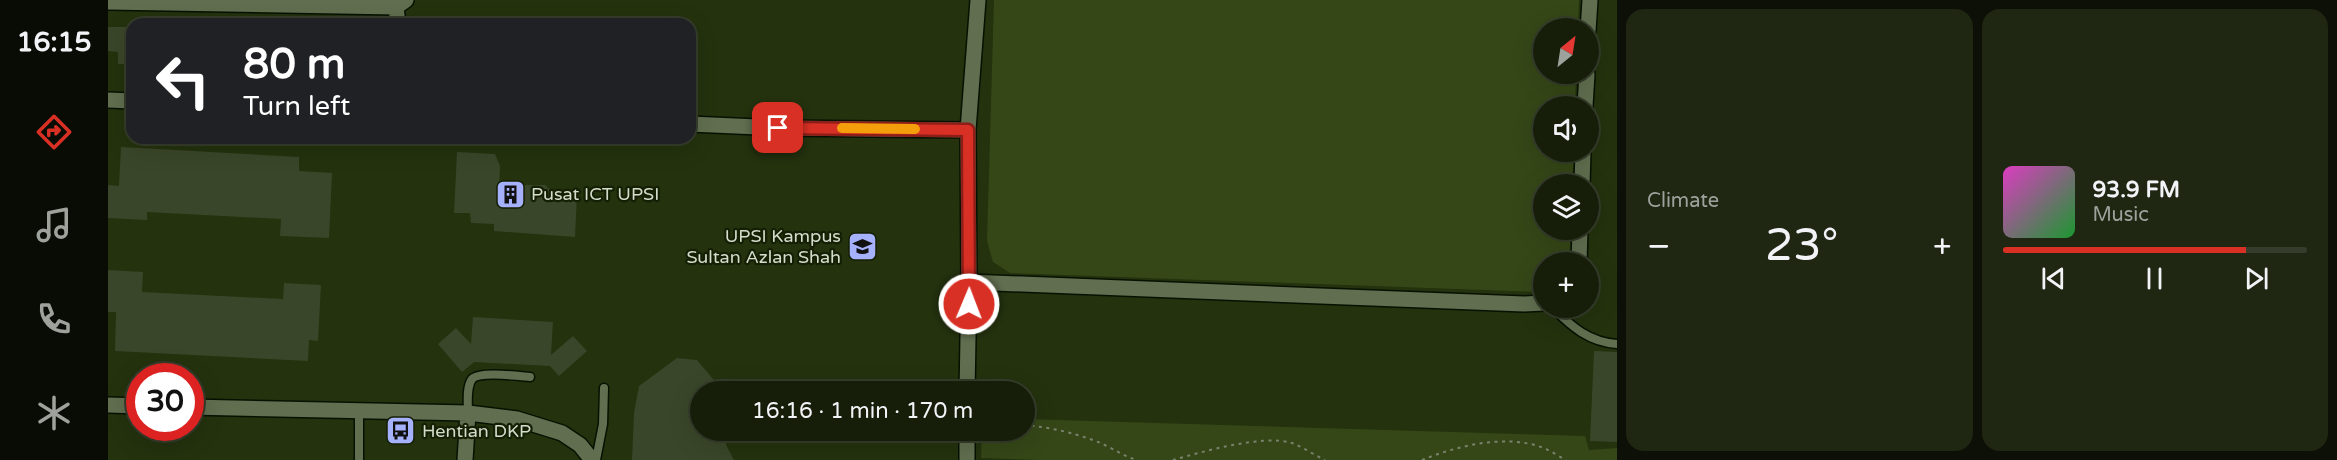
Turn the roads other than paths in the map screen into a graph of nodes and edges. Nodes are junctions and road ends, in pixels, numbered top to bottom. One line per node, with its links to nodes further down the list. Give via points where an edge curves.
1 (978, 0): 9 (street)
2 (1590, 0): 5 (street)
3 (108, 2): 4 (street)
4 (401, 4)
5 (1589, 18)
6 (108, 100): 7 (street)
7 (126, 101)
8 (696, 124): 9 (street)
9 (968, 130): 10 (street)
10 (969, 282): 11 (street); 15 (street)
11 (1533, 304)
12 (1563, 318): 13 (lane, via 1586,336)
13 (1617, 344)
14 (530, 377): 21 (lane, via 480,375 472,379)
15 (967, 381)
16 (604, 388): 25 (lane, via 603,424)
17 (108, 405): 18 (street)
18 (126, 406)
19 (204, 407): 20 (street)
20 (359, 411): 21 (street); 23 (lane)
21 (468, 413): 24 (street); 25 (street, via 517,419 562,433)
22 (967, 441): 26 (street)
23 (359, 460)
24 (465, 460)
25 (594, 460)
26 (967, 460)

